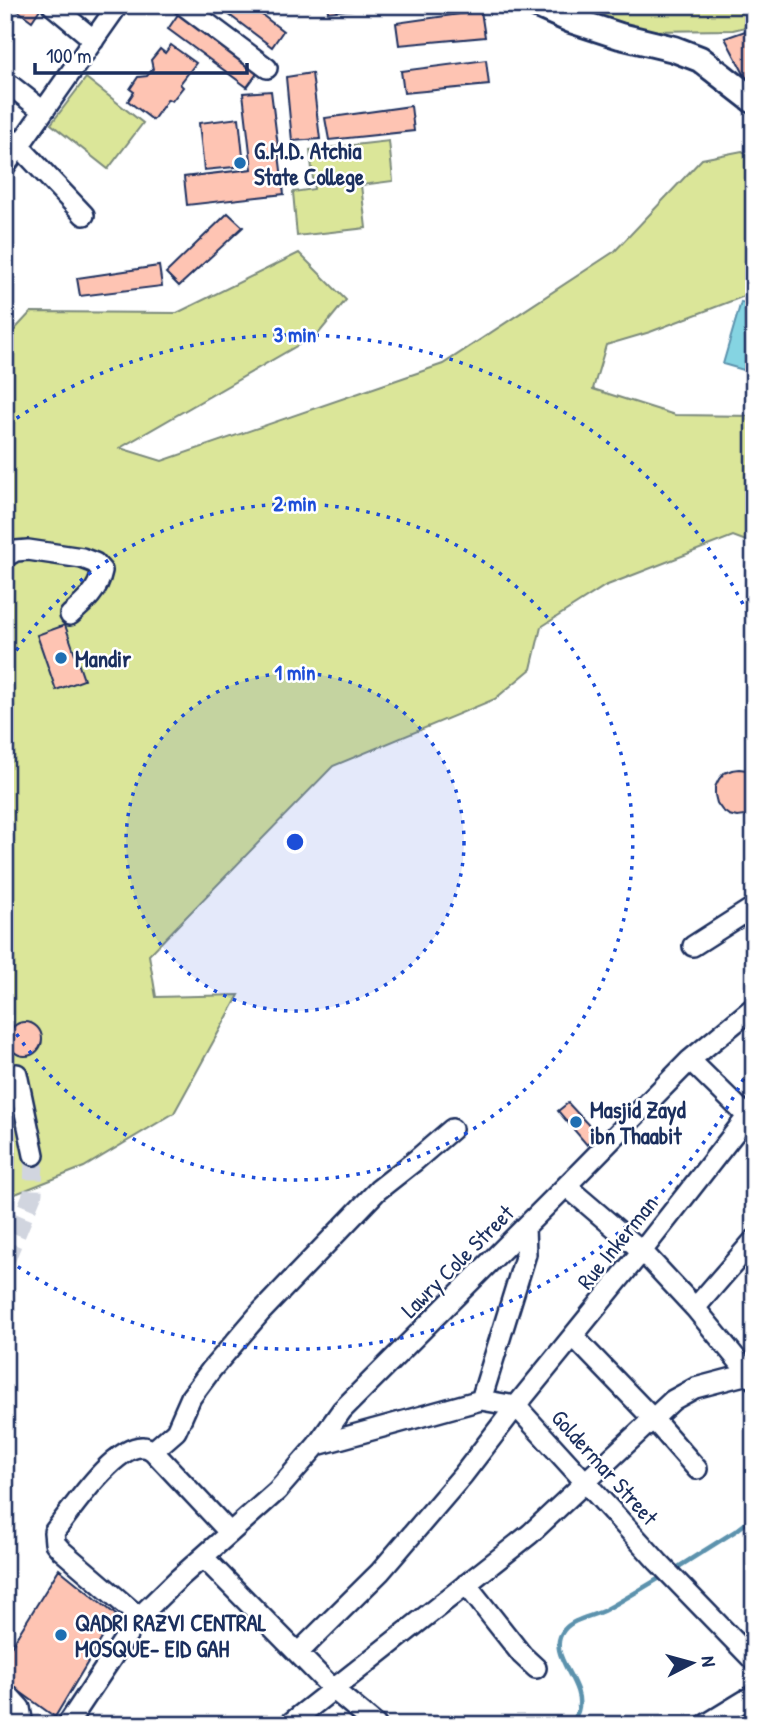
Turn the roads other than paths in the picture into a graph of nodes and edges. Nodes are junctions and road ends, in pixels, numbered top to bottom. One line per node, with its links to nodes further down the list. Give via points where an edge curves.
1 (52, 5): 5 (street)
2 (118, 5): 5 (street)
3 (183, 5): 6 (street)
4 (537, 5): 8 (main road, via 571,20 700,59)
5 (94, 40): 9 (street)
6 (267, 68)
7 (5, 81): 9 (street)
8 (754, 101)
9 (43, 111): 10 (street)
10 (12, 140): 11 (street); 12 (street)
11 (5, 166)
12 (84, 215)
13 (5, 557): 14 (street, via 28,550 95,563 102,571 100,582)
14 (70, 615)
15 (754, 907): 16 (street)
16 (693, 946)
17 (754, 1007): 18 (street, Lawry Cole Street)
18 (690, 1060): 20 (street); 23 (street, Lawry Cole Street)
19 (18, 1074): 22 (street)
20 (750, 1112): 26 (street, Rue Inkerman)
21 (452, 1129): 34 (street, via 377,1190 260,1313 191,1397 176,1431)
22 (34, 1155)
23 (566, 1186): 24 (street, Lawry Cole Street); 26 (street)
24 (525, 1227): 30 (street, via 526,1254); 33 (street, Lawry Cole Street, via 342,1410)
25 (754, 1240): 27 (street)
26 (642, 1251): 27 (street); 28 (street, Rue Inkerman)
27 (695, 1308): 29 (street)
28 (573, 1336): 31 (street, Rue Inkerman); 32 (street)
29 (752, 1374): 32 (street, via 695,1388)
30 (481, 1400): 31 (street); 33 (street)
31 (516, 1406): 36 (street, Goldermar Street); 41 (street, Rue Inkerman, via 380,1572)
32 (653, 1419): 35 (street); 36 (street)
33 (317, 1445): 37 (street, Lawry Cole Street, via 277,1490)
34 (153, 1451): 37 (street); 40 (street, via 142,1447 128,1451 106,1466 54,1532 61,1550)
35 (697, 1469)
36 (585, 1480): 39 (street, via 530,1534); 42 (street, Goldermar Street)
37 (230, 1532): 38 (street, Lawry Cole Street)
38 (203, 1557): 40 (street, Lawry Cole Street); 41 (street)
39 (466, 1584): 43 (street); 44 (street)
40 (139, 1617): 48 (street, Lawry Cole Street)
41 (298, 1653): 44 (street)
42 (754, 1661)
43 (536, 1668)
44 (333, 1689): 49 (street); 50 (street)
45 (754, 1695): 51 (street)
46 (9, 1696): 47 (street, via 20,1708)
47 (23, 1725)
48 (67, 1725)
49 (288, 1725)
50 (376, 1725)
51 (705, 1725)

